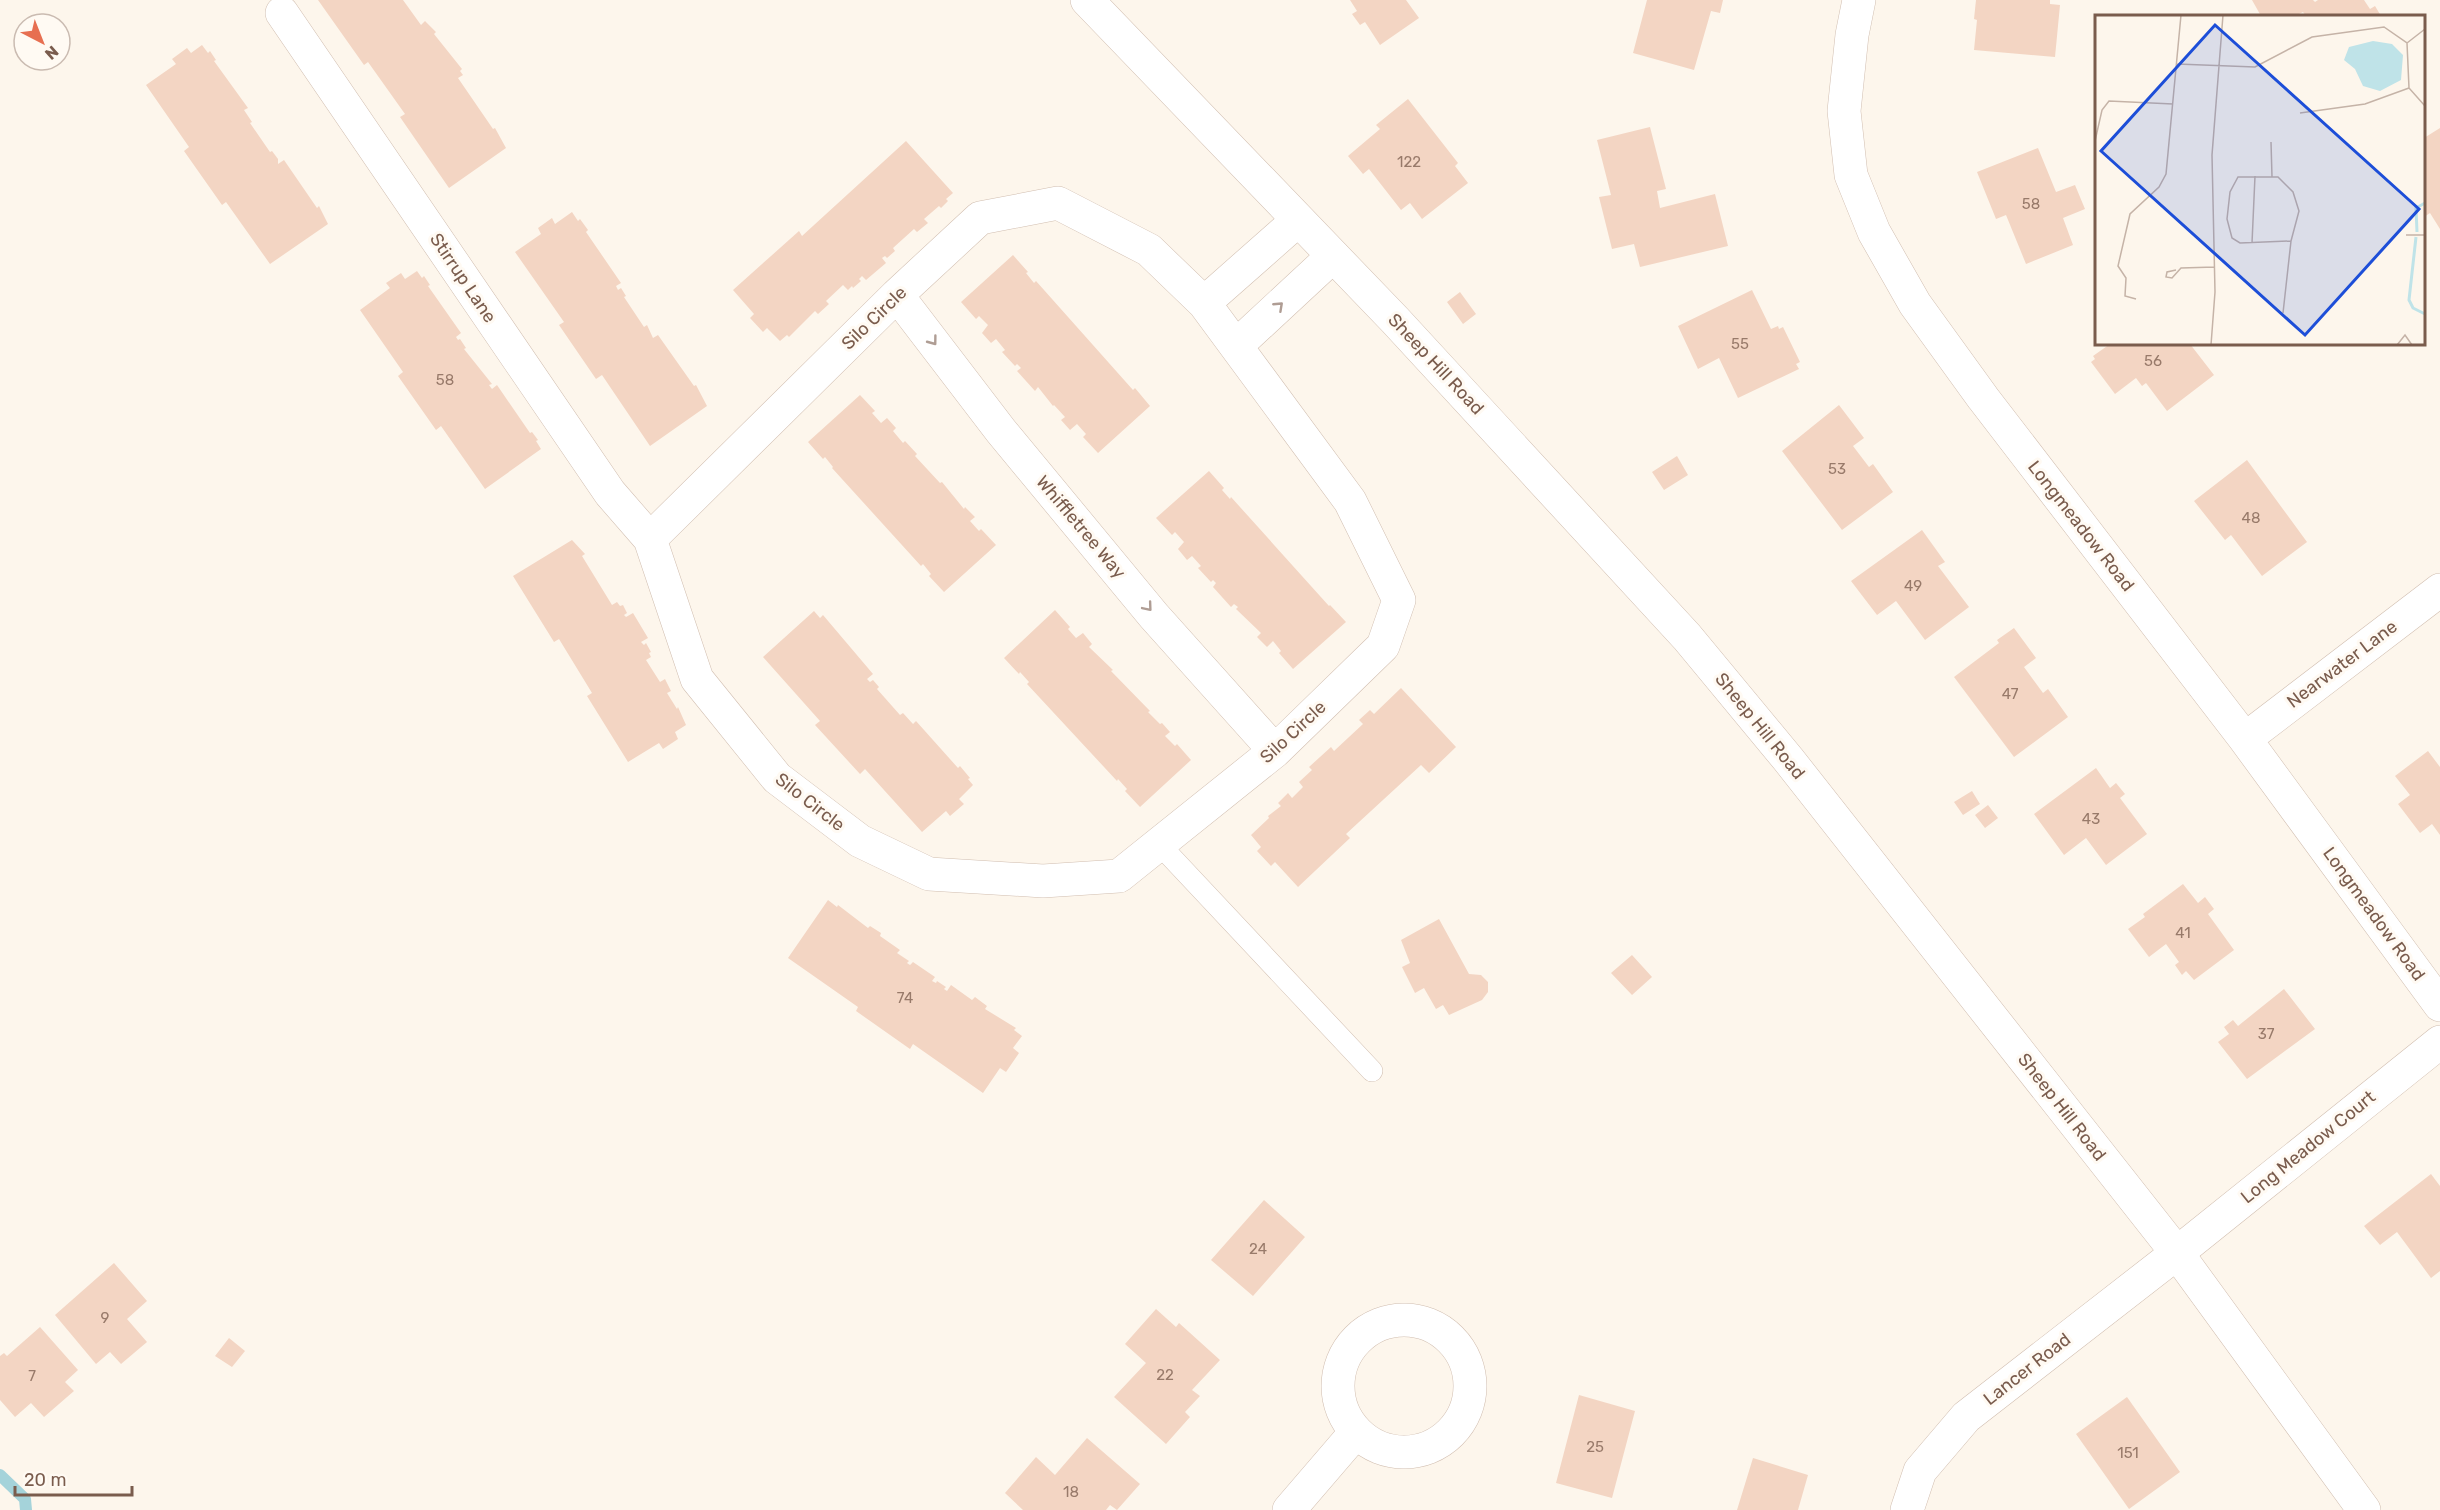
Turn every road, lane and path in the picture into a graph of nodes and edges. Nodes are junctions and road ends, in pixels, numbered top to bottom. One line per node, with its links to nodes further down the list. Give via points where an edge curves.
1 (1087, 0): 4 (street, Sheep Hill Road)
2 (1858, 0): 11 (street, Longmeadow Road, via 1844,111 1851,175 1874,232 1915,304 1983,398)
3 (282, 13): 9 (street, Stirrup Lane, via 610,493)
4 (1298, 220): 5 (street, Sheep Hill Road); 7 (street)
5 (1332, 256): 8 (street, one-way to 5); 17 (street, Sheep Hill Road, via 1687,638 1788,759)
6 (897, 295): 7 (street, Silo Circle, via 980,218 1058,203 1149,250); 9 (street, Silo Circle); 12 (street, Whiffletree Way, one-way to 12, via 1001,431 1154,616)
7 (1204, 303): 8 (street, Silo Circle)
8 (1236, 346): 12 (street, Silo Circle, via 1350,501 1399,600 1383,646)
9 (650, 539): 13 (street, Silo Circle, via 696,680 777,778 860,841 929,874 1043,881 1119,876)
10 (2440, 590): 11 (street, Nearwater Lane)
11 (2245, 739): 14 (street, Longmeadow Road)
12 (1275, 751): 13 (street, Silo Circle)
13 (1159, 844): 16 (lane)
14 (2440, 1005)
15 (2440, 1042): 17 (street, Long Meadow Court)
16 (1372, 1071)
17 (2177, 1253): 20 (street, Lancer Road, via 1966,1417 1920,1471); 21 (street, Sheep Hill Road)
18 (1356, 1432): 18 (street, via 1376,1446 1401,1452 1425,1448 1447,1435 1462,1415 1470,1392 1467,1367 1456,1344 1437,1328 1413,1320 1376,1326 1356,1340 1342,1362 1337,1386 1342,1411); 19 (street)
19 (1289, 1510)
20 (1907, 1510)
21 (2364, 1510)

